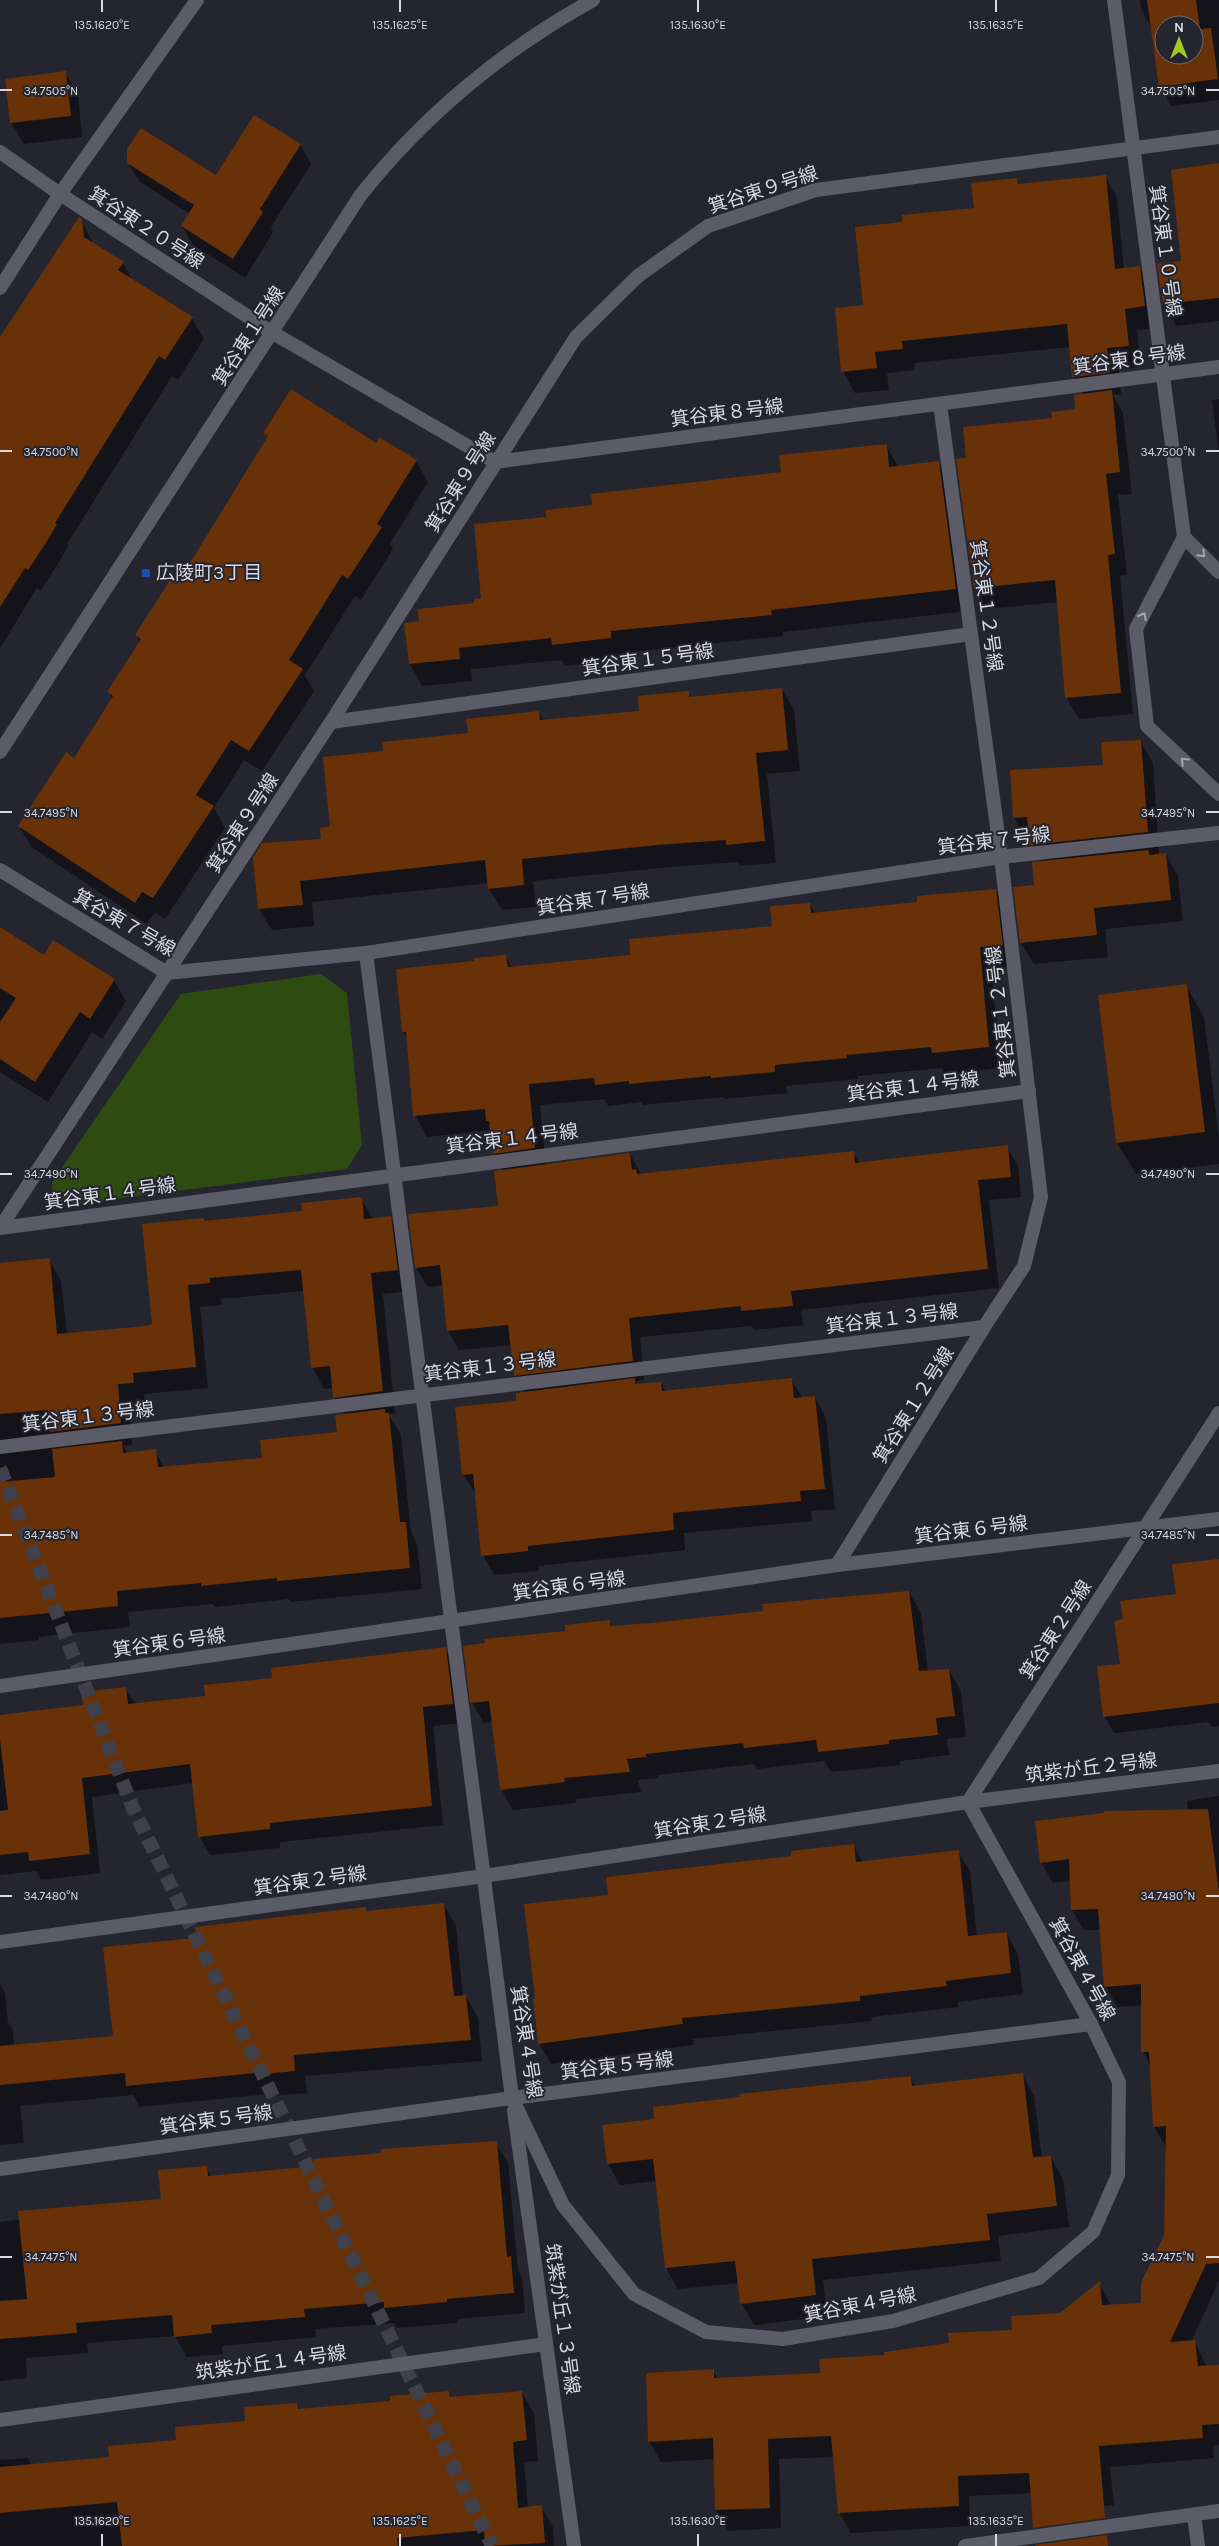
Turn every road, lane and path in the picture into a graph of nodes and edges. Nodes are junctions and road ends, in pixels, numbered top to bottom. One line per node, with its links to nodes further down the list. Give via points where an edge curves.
1 (184, 0): 5 (street)
2 (197, 0): 5 (street)
3 (593, 0): 11 (street, 箕谷東１号線, via 567,14 460,92 383,167 360,196)
4 (1114, 0): 7 (street, 箕谷東１０号線)
5 (186, 15): 9 (street)
6 (1219, 137): 7 (street, 箕谷東９号線)
7 (1132, 149): 13 (street, 箕谷東１０号線); 15 (street, 箕谷東９号線, via 816,190 708,226 638,276 576,336)
8 (0, 152): 9 (street, 箕谷東２０号線)
9 (60, 194): 10 (street); 11 (street, 箕谷東２０号線)
10 (0, 288)
11 (273, 333): 15 (street); 20 (street, 箕谷東１号線)
12 (1219, 367): 13 (street, 箕谷東８号線)
13 (1163, 374): 14 (street, 箕谷東８号線); 16 (street, 箕谷東１０号線)
14 (940, 404): 15 (street, 箕谷東８号線); 18 (street, 箕谷東１２号線)
15 (495, 462): 19 (street, 箕谷東９号線)
16 (1184, 537): 17 (street, one-way to 17); 21 (street, one-way to 16, via 1147,726 1136,629)
17 (1219, 572)
18 (971, 634): 19 (street, 箕谷東１５号線); 23 (street, 箕谷東１２号線)
19 (330, 722): 26 (street, 箕谷東９号線)
20 (0, 752)
21 (1219, 794)
22 (1219, 834): 23 (street, 箕谷東７号線)
23 (1001, 857): 25 (street, 箕谷東７号線); 27 (street, 箕谷東１２号線)
24 (0, 870): 26 (street, 箕谷東７号線)
25 (366, 953): 26 (street, 箕谷東７号線); 28 (street, 箕谷東４号線)
26 (167, 973): 29 (street, 箕谷東９号線)
27 (1029, 1090): 28 (street, 箕谷東１４号線); 30 (street, 箕谷東１２号線, via 1041,1197 1024,1266)
28 (394, 1174): 29 (street, 箕谷東１４号線); 31 (street, 箕谷東４号線)
29 (0, 1228)
30 (984, 1327): 31 (street, 箕谷東１３号線); 36 (street, 箕谷東１２号線)
31 (422, 1394): 33 (street, 箕谷東１３号線); 37 (street, 箕谷東４号線)
32 (1219, 1413): 35 (street, 箕谷東２号線)
33 (0, 1447)
34 (1219, 1519): 35 (street, 箕谷東６号線)
35 (1145, 1528): 36 (street, 箕谷東６号線); 40 (street, 箕谷東２号線)
36 (837, 1565): 37 (street, 箕谷東６号線)
37 (452, 1622): 38 (street, 箕谷東６号線); 41 (street, 箕谷東４号線)
38 (0, 1686)
39 (1219, 1771): 40 (street, 筑紫が丘２号線)
40 (968, 1802): 41 (street, 箕谷東２号線); 43 (street, 箕谷東４号線)
41 (484, 1876): 42 (street, 箕谷東２号線); 44 (street, 箕谷東４号線)
42 (0, 1942)
43 (1091, 2024): 44 (street, 箕谷東５号線); 44 (street, 箕谷東４号線, via 1119,2082 1118,2175 1093,2232 1039,2278 893,2321 783,2338 706,2332 634,2294 563,2205)
44 (512, 2098): 45 (street, 箕谷東５号線); 46 (street, 筑紫が丘１３号線)
45 (0, 2169)
46 (546, 2344): 47 (street, 筑紫が丘１４号線); 50 (street, 筑紫が丘１３号線)
47 (0, 2420)
48 (1219, 2511): 49 (street)
49 (1194, 2515): 51 (street); 52 (street)
50 (574, 2546)
51 (965, 2546)
52 (1198, 2546)

